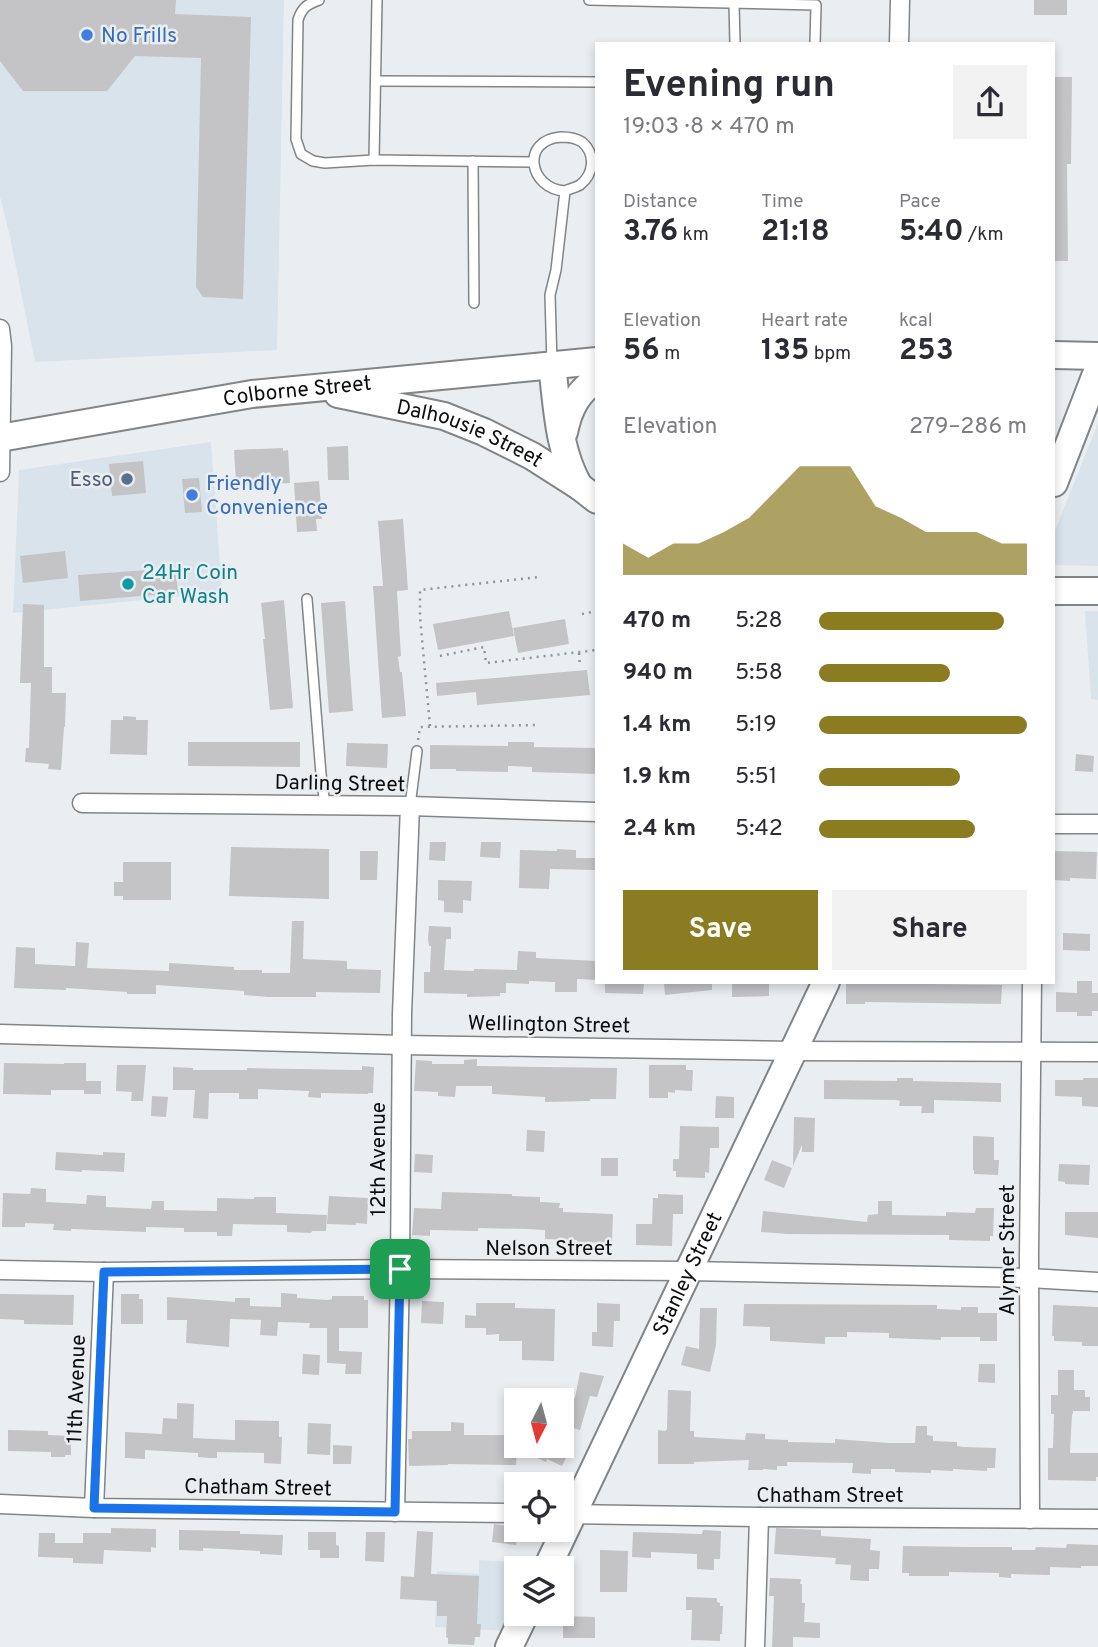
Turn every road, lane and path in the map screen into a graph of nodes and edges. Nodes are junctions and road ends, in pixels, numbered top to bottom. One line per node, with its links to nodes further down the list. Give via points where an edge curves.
1 (319, 0): 11 (lane, via 307,4 298,20 296,139 301,154 325,163)
2 (377, 0): 9 (lane)
3 (589, 0): 5 (lane)
4 (900, 0): 8 (street)
5 (734, 3): 6 (lane); 7 (lane, via 816,5)
6 (734, 42)
7 (815, 42)
8 (899, 42)
9 (376, 81): 10 (lane); 11 (lane)
10 (595, 82)
11 (374, 160): 12 (lane)
12 (473, 161): 13 (lane); 16 (lane)
13 (533, 162): 14 (lane, via 542,143 569,137 581,141); 15 (lane, via 550,188)
14 (594, 164): 15 (lane, via 587,178)
15 (565, 191): 21 (lane, via 550,295)
16 (474, 303)
17 (0, 329): 25 (street)
18 (1055, 355): 19 (main road)
19 (1098, 356)
20 (595, 361): 21 (main road, Colborne Street)
21 (552, 365): 24 (main road, Colborne Street); 26 (main road, Dalhousie Street)
22 (1098, 369): 28 (main road)
23 (595, 380): 26 (main road, via 574,400)
24 (312, 389): 25 (main road, Colborne Street, via 252,394); 29 (main road, Dalhousie Street, via 444,415 532,456)
25 (1, 438): 27 (street)
26 (562, 439): 29 (main road, Dalhousie Street, via 569,465)
27 (0, 472)
28 (1055, 480)
29 (588, 493)
30 (539, 577): 41 (path, via 421,590)
31 (1055, 590): 32 (main road)
32 (1098, 591)
33 (307, 599): 44 (lane)
34 (595, 611): 35 (path)
35 (582, 614)
36 (595, 650): 37 (path)
37 (579, 652): 38 (path, via 486,663 484,648); 39 (path)
38 (440, 656)
39 (580, 667)
40 (536, 725): 41 (path)
41 (430, 726): 42 (path, via 420,727)
42 (417, 751): 45 (lane)
43 (82, 803): 44 (street, Darling Street)
44 (325, 806): 45 (street, Darling Street)
45 (410, 806): 46 (street, Darling Street); 52 (street, 12th Avenue)
46 (595, 812)
47 (1055, 824): 48 (street)
48 (1098, 824)
49 (825, 984): 53 (main road, Stanley Street)
50 (1032, 984): 54 (street, Alymer Street)
51 (0, 1034): 52 (street, Wellington Street)
52 (402, 1045): 53 (street, Wellington Street); 56 (street, 12th Avenue)
53 (794, 1051): 54 (street, Wellington Street); 58 (main road, Stanley Street)
54 (1031, 1051): 55 (street, Wellington Street); 60 (street, Alymer Street)
55 (1098, 1052)
56 (400, 1269): 58 (street, Nelson Street); 59 (street, Nelson Street); 65 (street, 12th Avenue)
57 (0, 1270): 59 (street, Nelson Street)
58 (688, 1271): 60 (street, Nelson Street); 62 (main road, Stanley Street)
59 (104, 1272): 64 (street, 11th Avenue)
60 (1029, 1279): 61 (street, Nelson Street); 69 (street, Alymer Street)
61 (1098, 1282)
62 (574, 1502)
63 (0, 1504): 64 (street, Chatham Street)
64 (94, 1508): 65 (street, Chatham Street)
65 (395, 1512): 66 (street, Chatham Street)
66 (504, 1513)
67 (574, 1514): 68 (street, Chatham Street)
68 (759, 1517): 69 (street, Chatham Street); 73 (street)
69 (1030, 1519): 70 (street, Chatham Street)
70 (1098, 1519)
71 (519, 1626): 72 (main road)
72 (509, 1647)
73 (755, 1647)

